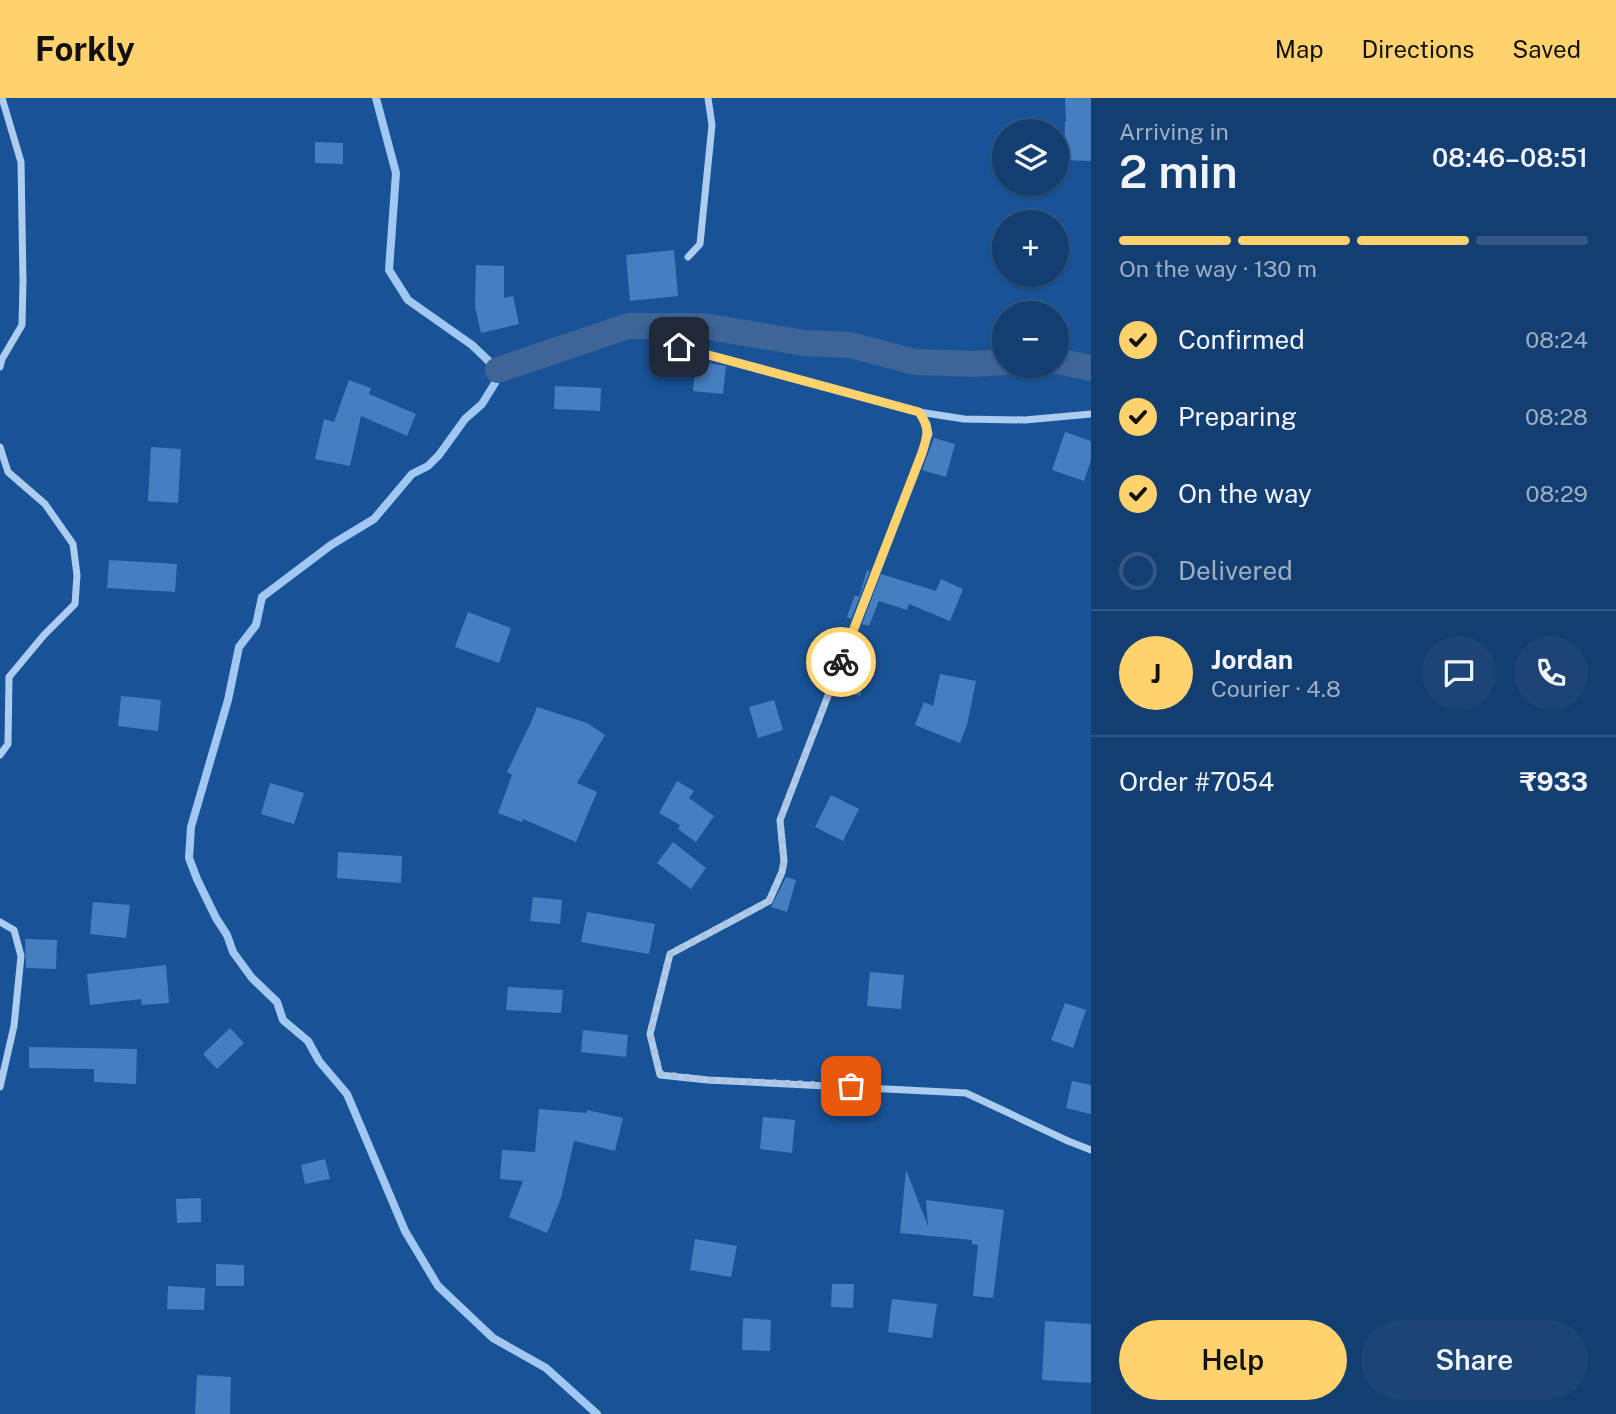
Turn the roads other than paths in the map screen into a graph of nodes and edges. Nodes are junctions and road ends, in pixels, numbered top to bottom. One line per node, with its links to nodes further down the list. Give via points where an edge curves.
1 (2, 98): 5 (street, via 21,162 23,282 22,325)
2 (708, 98): 3 (street, via 712,125 700,244)
3 (688, 257)
4 (679, 347): 6 (street)
5 (0, 367)
6 (919, 412): 7 (street, via 964,419 1024,420); 12 (street, via 929,434 780,820 782,872 769,901 670,954 650,1034 660,1074 966,1093)
7 (1091, 414)
8 (0, 447): 9 (street, via 8,472 45,504 73,544 78,575 75,604 9,677 8,744)
9 (0, 755)
10 (0, 922): 11 (street, via 14,930 21,956 14,1026)
11 (0, 1087)
12 (1091, 1150)

